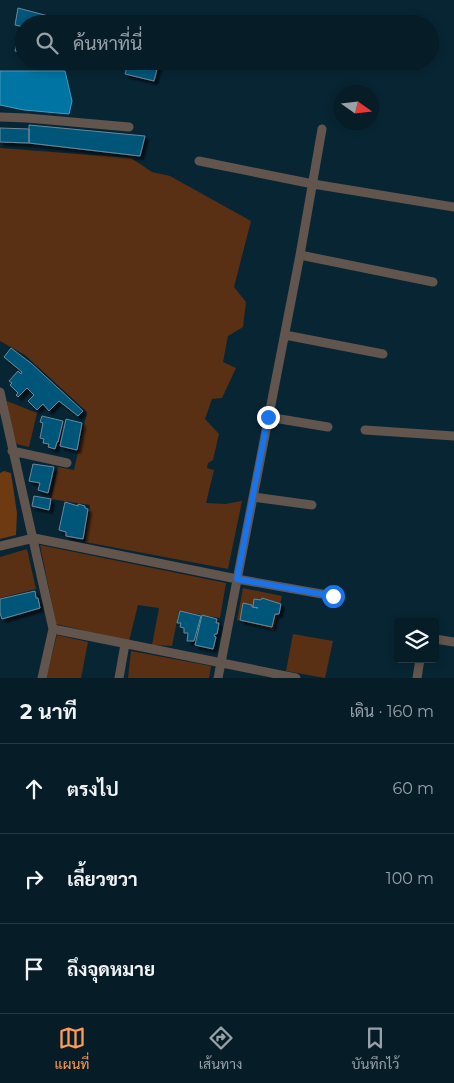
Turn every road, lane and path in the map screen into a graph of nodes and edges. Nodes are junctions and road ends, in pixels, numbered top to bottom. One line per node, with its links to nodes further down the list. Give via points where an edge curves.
1 (0, 117): 2 (street)
2 (129, 127)
3 (322, 129): 5 (street)
4 (199, 161): 5 (street)
5 (313, 184): 6 (street); 7 (street)
6 (454, 207)
7 (300, 255): 8 (street); 9 (street)
8 (434, 282)
9 (285, 335): 10 (street); 13 (street)
10 (383, 354)
11 (0, 392): 12 (street)
12 (1, 405): 17 (street)
13 (268, 417): 14 (street); 19 (street)
14 (328, 427)
15 (365, 430): 16 (street)
16 (454, 436)
17 (12, 451): 18 (street); 21 (street)
18 (67, 464)
19 (253, 497): 20 (street); 23 (street)
20 (312, 505)
21 (34, 538): 22 (street); 23 (street); 25 (street)
22 (0, 546)
23 (237, 579): 24 (street); 29 (street)
24 (333, 596)
25 (53, 629): 28 (street); 31 (street)
26 (439, 640): 27 (street)
27 (454, 642)
28 (125, 644): 29 (street); 32 (street)
29 (221, 663): 33 (street); 34 (street)
30 (419, 663): 35 (street)
31 (42, 678)
32 (119, 678)
33 (218, 678)
34 (296, 678)
35 (417, 678)

